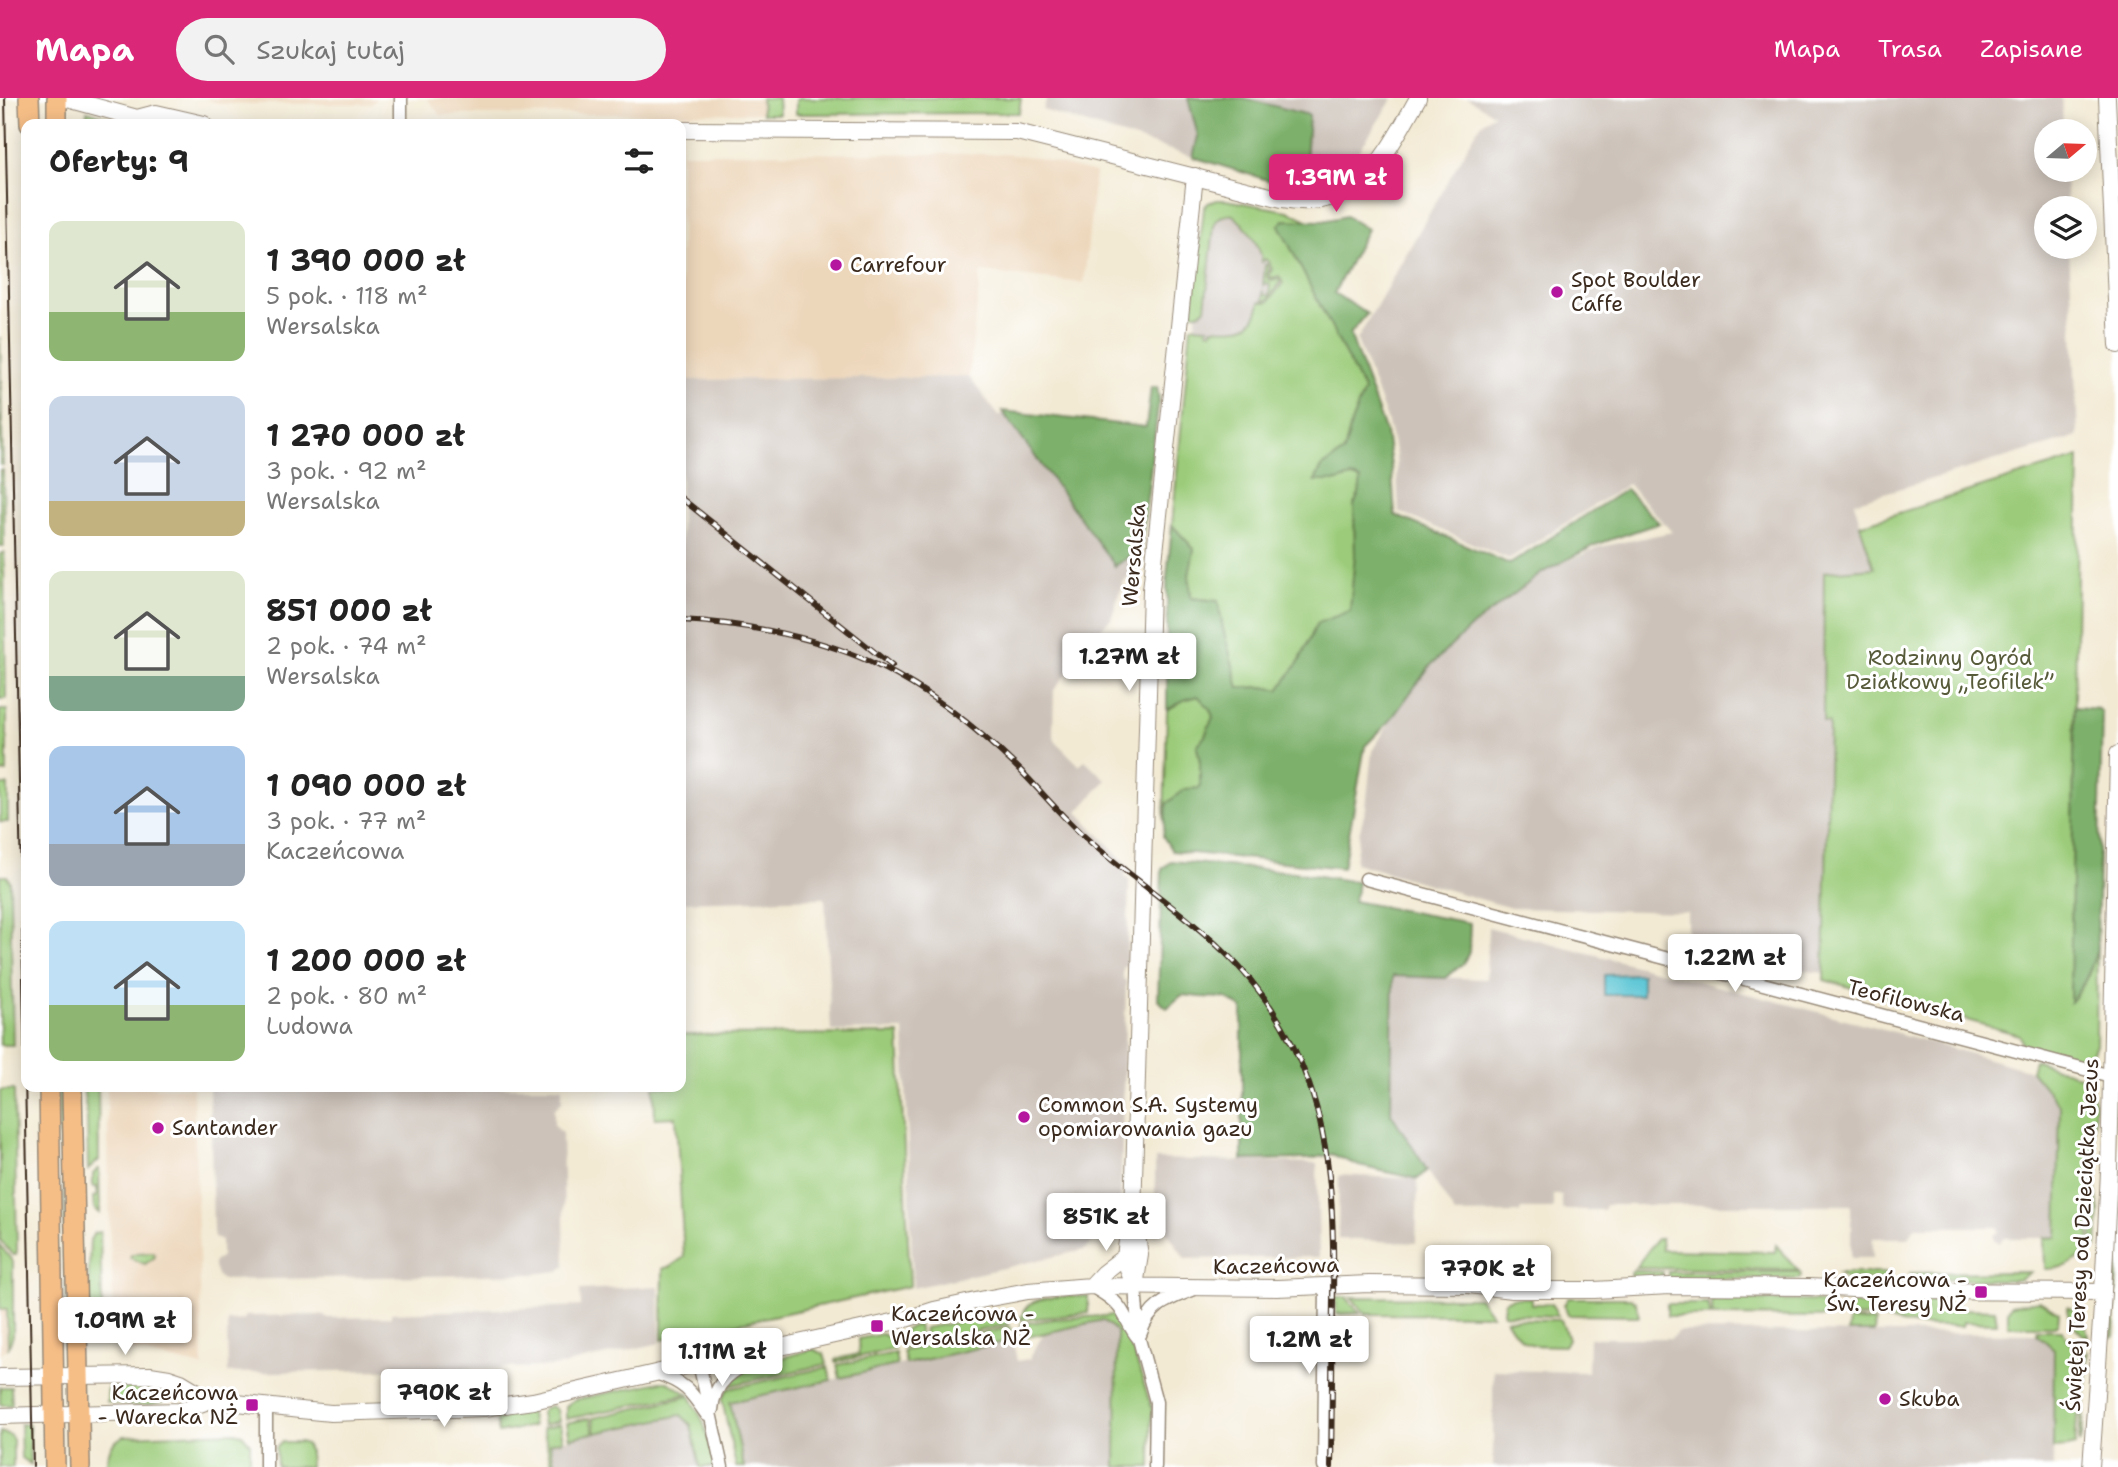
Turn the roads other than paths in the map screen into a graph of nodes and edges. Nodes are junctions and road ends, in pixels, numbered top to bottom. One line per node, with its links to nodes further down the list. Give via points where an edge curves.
1 (29, 98): 9 (main road)
2 (57, 98): 10 (main road)
3 (64, 98): 8 (street)
4 (147, 98): 8 (street)
5 (401, 98): 11 (street)
6 (1418, 98): 13 (street, via 1376,167 1339,194 1310,202 1293,201)
7 (2107, 98): 14 (street)
8 (142, 118)
9 (30, 119)
10 (57, 119)
11 (401, 119)
12 (686, 130): 13 (street, via 1012,131)
13 (1195, 176): 20 (street, Wersalska, via 1150,603)
14 (2118, 345)
15 (2118, 754): 17 (street, Świętej Teresy od Dzieciątka Jezus)
16 (1366, 879): 17 (street, Teofilowska)
17 (2111, 1076): 26 (street, Świętej Teresy od Dzieciątka Jezus)
18 (49, 1092): 32 (main road)
19 (72, 1092): 31 (main road)
20 (1133, 1214): 21 (street, Wersalska); 23 (street, Wersalska, via 1140,1255)
21 (1125, 1256): 22 (street); 23 (street, Wersalska)
22 (1091, 1286): 23 (street, Kaczeńcowa); 27 (street, Wersalska, via 1119,1307); 28 (street, Kaczeńcowa, via 997,1296)
23 (1135, 1286): 25 (street, Kaczeńcowa); 27 (street, Wersalska)
24 (1326, 1286): 25 (street, Kaczeńcowa); 26 (street, Kaczeńcowa); 45 (street)
25 (1195, 1288): 27 (street, via 1156,1307)
26 (2104, 1292): 46 (street, Świętej Teresy od Dzieciątka Jezus)
27 (1139, 1339): 44 (street, Wersalska, via 1156,1402)
28 (776, 1348): 29 (street, Kaczeńcowa); 39 (street, via 722,1382 713,1402)
29 (699, 1363): 30 (street, Kaczeńcowa); 39 (street)
30 (655, 1373): 35 (street, Kaczeńcowa, via 503,1407 331,1413); 39 (street, via 687,1387)
31 (78, 1375): 32 (street, Kaczeńcowa); 34 (street, Kaczeńcowa, via 169,1378); 36 (main road)
32 (54, 1376): 33 (street, Kaczeńcowa); 37 (main road)
33 (0, 1377)
34 (211, 1400): 35 (street, Kaczeńcowa); 36 (street, Kaczeńcowa, via 180,1410)
35 (266, 1406): 42 (street)
36 (79, 1413): 37 (street, Kaczeńcowa); 41 (main road)
37 (54, 1414): 38 (street, Kaczeńcowa); 40 (main road)
38 (0, 1416)
39 (712, 1421): 43 (street)
40 (55, 1467)
41 (80, 1467)
42 (266, 1467)
43 (722, 1467)
44 (1155, 1467)
45 (1324, 1467)
46 (2091, 1467)

